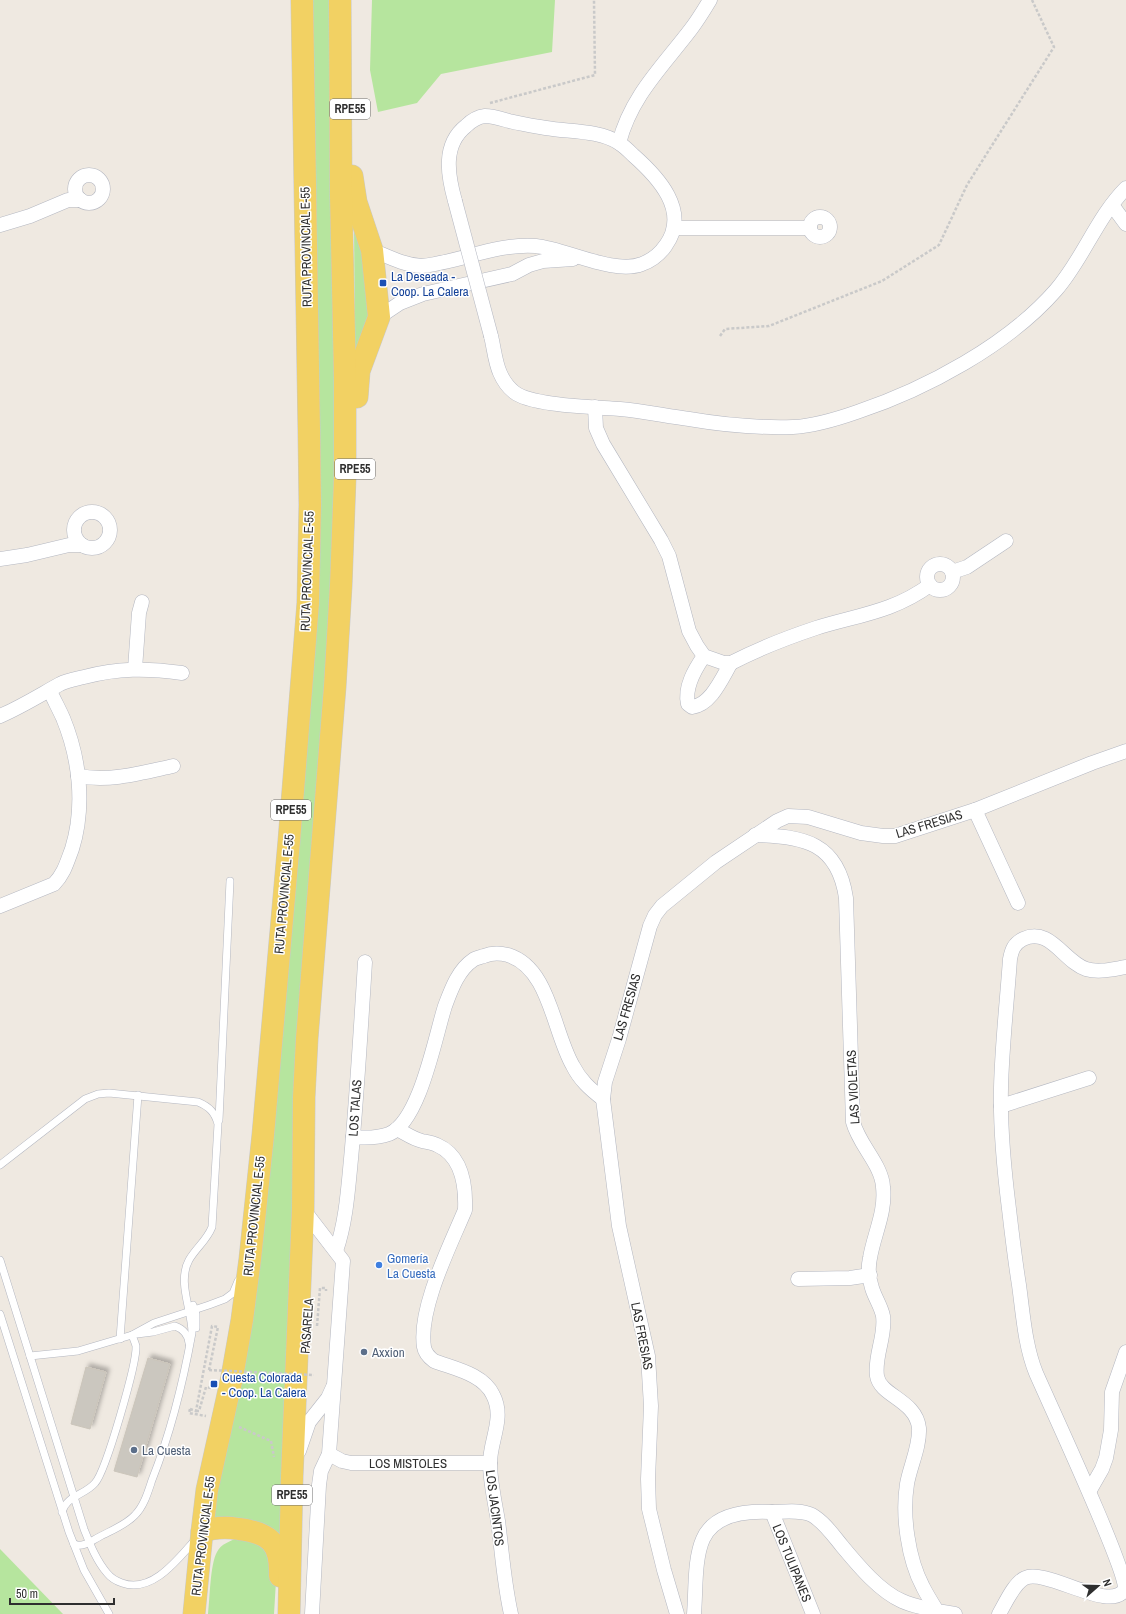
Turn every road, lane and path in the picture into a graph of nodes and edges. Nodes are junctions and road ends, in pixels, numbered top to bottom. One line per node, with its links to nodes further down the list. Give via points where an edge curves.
1 (302, 0): 52 (main road, RUTA PROVINCIAL E-55 / RPE55, via 309,436 308,603)
2 (340, 0): 27 (main road, RPE55, via 345,380)
3 (347, 0): 17 (main road, RPE55, via 350,22 351,172 356,202)
4 (594, 0): 7 (path, via 595,75 492,101)
5 (710, 0): 8 (street, via 693,27 639,96 623,126)
6 (1032, 0): 21 (path, via 1054,46 967,185 939,245 882,281 769,326 725,329)
7 (487, 105)
8 (619, 143): 14 (street, via 662,184 670,197); 22 (street, bridge, via 603,136 485,116 462,129 450,149 448,162 455,201 500,372 515,392 526,398 541,402)
9 (1126, 188): 11 (street)
10 (74, 196): 13 (street, via 30,216)
11 (1112, 205): 12 (street); 22 (street, via 1067,276 1025,320 950,370 880,405 823,423 796,427 737,426 633,410)
12 (1126, 224)
13 (0, 225)
14 (674, 228): 15 (street); 18 (street, via 661,252 641,265 607,264)
15 (810, 228)
16 (510, 247): 17 (street, via 422,266 401,262); 18 (street, via 537,246); 19 (street, via 520,257 519,266)
17 (372, 250): 20 (main road, RPE55)
18 (586, 258): 19 (street, via 543,261)
19 (512, 274): 20 (street, via 408,299)
20 (379, 317): 27 (main road, RPE55, via 359,370 354,529)
21 (720, 336)
22 (595, 407): 30 (street, via 596,428 603,444 669,556 689,631)
23 (1006, 541): 26 (street, via 967,567)
24 (75, 542): 25 (street)
25 (0, 559)
26 (952, 572): 28 (street, via 951,583 946,588 938,589); 28 (street, via 945,565 933,566 927,578)
27 (342, 585): 56 (main road, RPE55, via 306,1038)
28 (930, 585): 31 (street, via 898,605 781,640)
29 (142, 602): 32 (street)
30 (704, 656): 31 (street); 31 (street, via 687,692 688,704 692,707 697,707 710,696)
31 (730, 663)
32 (134, 669): 33 (street); 34 (street, via 109,671 70,680)
33 (182, 673)
34 (50, 691): 35 (street); 38 (street, via 71,739)
35 (0, 716)
36 (1126, 751): 39 (street, LAS FRESIAS)
37 (173, 766): 38 (street, via 106,779)
38 (78, 776): 43 (street, via 79,818 66,866 59,879 54,884)
39 (976, 810): 40 (street, LAS FRESIAS, via 895,836 861,833 799,816 788,816); 42 (street)
40 (755, 835): 48 (street, LAS FRESIAS, via 676,893 655,915 605,1082); 60 (street, LAS VIOLETAS, via 797,838 811,844 830,856 843,881 846,898 853,1122 856,1133 884,1186 883,1203 870,1259)
41 (230, 881): 50 (lane)
42 (1018, 903)
43 (0, 906)
44 (365, 962): 53 (street, LOS TALAS)
45 (1126, 967): 49 (street, via 1095,971 1085,968 1045,938 1036,936 1016,943 1010,959)
46 (1089, 1078): 49 (street)
47 (138, 1095): 50 (lane, via 198,1102 206,1105 215,1114); 55 (lane, via 109,1093 85,1099); 67 (lane)
48 (603, 1099): 51 (street, via 582,1081 572,1065 534,973 517,958 504,954 489,954 473,960 456,981 439,1025 419,1095); 94 (street, LAS FRESIAS, via 619,1226 648,1356 651,1406 649,1509)
49 (1001, 1106): 80 (street, via 1003,1159 1030,1356)
50 (218, 1124): 63 (lane, via 212,1227 209,1235 189,1259 185,1271 185,1283)
51 (397, 1129): 53 (street, via 389,1134 370,1138); 78 (street, LOS JACINTOS, via 411,1137 448,1150 462,1177 465,1210 427,1306 424,1348 428,1357 477,1377 493,1394 498,1414)
52 (263, 1135): 54 (lane, RPE55); 75 (main road, RUTA PROVINCIAL E-55 / RPE55, via 242,1320)
53 (353, 1137): 57 (street, LOS TALAS, via 344,1219)
54 (252, 1164)
55 (0, 1165)
56 (303, 1209): 57 (street); 79 (main road, RPE55)
57 (336, 1252): 72 (street, via 343,1260)
58 (0, 1260): 70 (lane)
59 (240, 1272): 63 (lane, via 233,1293 225,1299)
60 (870, 1275): 61 (street); 89 (street, LAS VIOLETAS, via 882,1316 883,1329 877,1377 881,1385 909,1408 918,1423 918,1442 904,1507 906,1530 922,1586)
61 (798, 1279)
62 (325, 1295): 65 (path, PASARELA, via 326,1288 320,1288)
63 (193, 1311): 66 (lane, via 154,1323); 68 (lane); 68 (lane, via 196,1330)
64 (0, 1314): 82 (lane)
65 (317, 1327)
66 (132, 1334): 67 (lane); 68 (lane, via 175,1326 187,1335); 81 (lane, via 136,1347 132,1373 108,1457 97,1482 90,1489)
67 (120, 1339): 70 (lane, via 78,1351)
68 (190, 1347): 86 (lane, via 170,1430 145,1498 135,1515)
69 (1126, 1352): 80 (street, via 1112,1392 1111,1430 1106,1458)
70 (30, 1356): 81 (lane)
71 (314, 1375): 74 (path, bridge, via 210,1370 218,1327 212,1326)
72 (335, 1381): 76 (street); 79 (street, via 328,1398 309,1422)
73 (212, 1389): 74 (path, via 206,1387 199,1411)
74 (196, 1410): 75 (path, via 190,1409 189,1413)
75 (222, 1419): 77 (path, via 270,1441); 85 (main road, RUTA PROVINCIAL E-55 / RPE55, via 207,1490)
76 (329, 1454): 78 (street, LOS MISTOLES, via 351,1463); 92 (street, via 321,1472 319,1485)
77 (274, 1459)
78 (490, 1463): 93 (street, LOS JACINTOS)
79 (292, 1476): 91 (main road, RPE55)
80 (1090, 1490): 98 (street, via 1114,1544 1125,1579 1126,1587 1121,1595 1101,1601 1037,1577 1025,1578 1013,1590)
81 (73, 1497): 82 (lane, via 66,1502); 86 (lane)
82 (62, 1512): 87 (lane)
83 (772, 1512): 89 (street, via 811,1514 889,1593 902,1601); 95 (street, via 752,1511 734,1514 712,1527 704,1537 699,1556); 96 (street, LOS TULIPANES)
84 (240, 1529): 85 (main road, RPE55, via 220,1528); 88 (main road, RPE55, via 220,1537 213,1546 206,1582); 91 (main road, RPE55, via 262,1534 274,1545 280,1559 280,1590)
85 (202, 1532): 86 (lane, via 166,1570 153,1580 138,1585 125,1584 112,1578 100,1564); 88 (main road, RUTA PROVINCIAL E-55 / RPE55)
86 (89, 1542): 87 (lane, via 83,1546)
87 (74, 1544): 90 (lane, via 84,1570)
88 (195, 1609)
89 (937, 1611): 97 (street)
90 (109, 1614)
91 (289, 1614)
92 (312, 1614)
93 (511, 1614)
94 (677, 1614)
95 (694, 1614)
96 (813, 1614)
97 (955, 1614)
98 (999, 1614)

